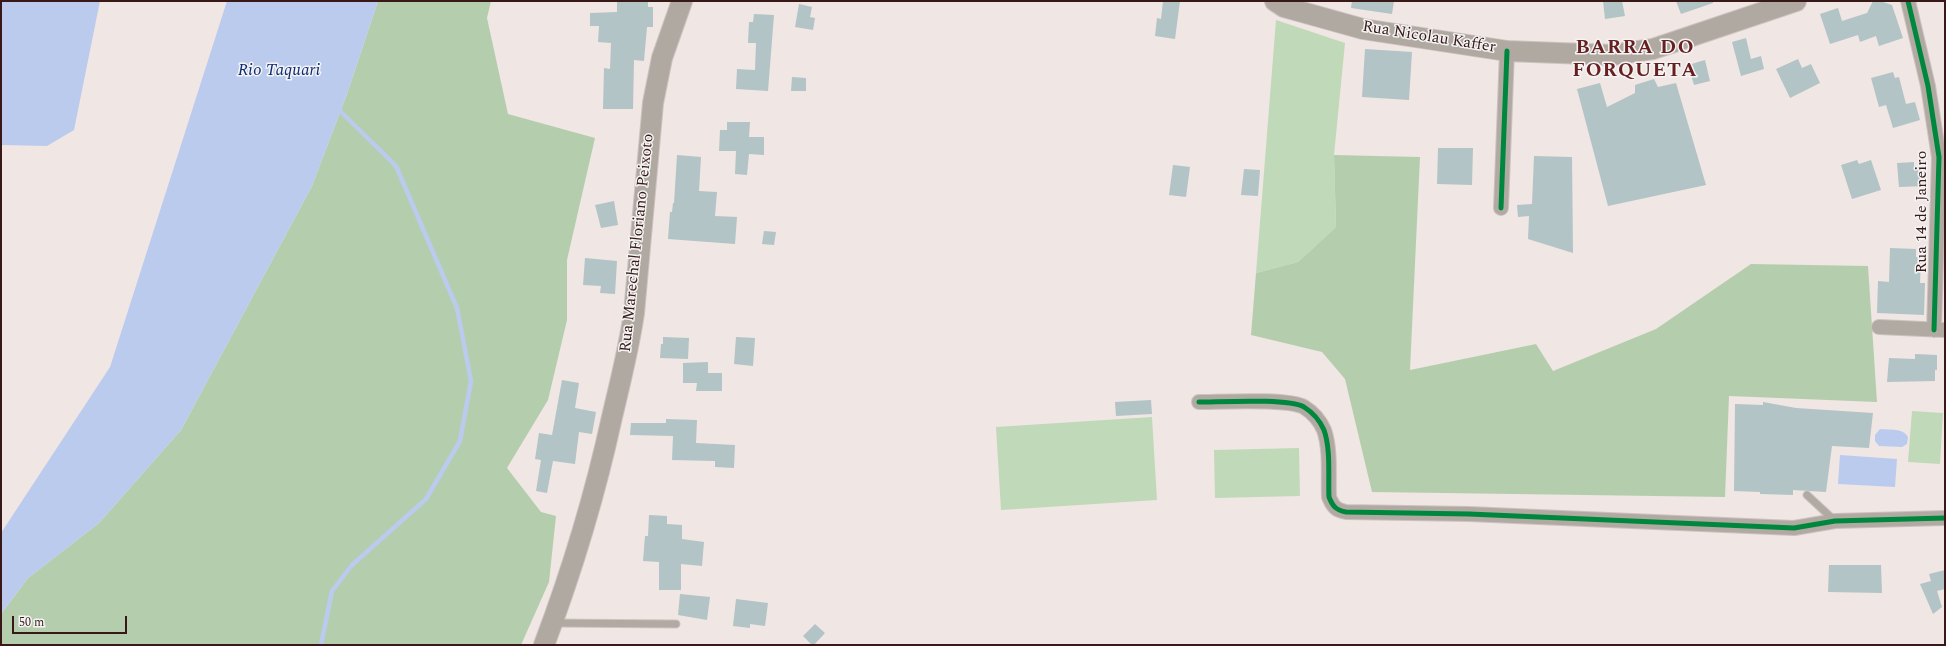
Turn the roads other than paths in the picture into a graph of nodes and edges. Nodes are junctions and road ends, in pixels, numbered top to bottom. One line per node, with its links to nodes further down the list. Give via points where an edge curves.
1 (682, 1): 13 (main road, Rua Marechal Floriano Peixoto, via 662,58 653,103 629,345 600,469 571,569)
2 (1796, 1): 5 (main road, Rua Nicolau Kaffer, via 1653,49 1612,56)
3 (1908, 1): 8 (street, Rua 14 de Janeiro, via 1928,86 1939,157)
4 (1284, 3): 5 (main road, Rua Nicolau Kaffer, via 1363,28)
5 (1507, 51): 6 (street)
6 (1502, 208)
7 (1879, 327): 8 (street)
8 (1940, 330)
9 (1199, 402): 12 (street, via 1284,403 1303,406 1314,415 1323,428 1327,441 1329,497 1333,505 1342,511 1794,528)
10 (1807, 495): 12 (lane)
11 (1945, 518): 12 (street)
12 (1835, 521)
13 (552, 623): 14 (lane); 15 (main road, Rua Marechal Floriano Peixoto)
14 (676, 624)
15 (544, 645)

